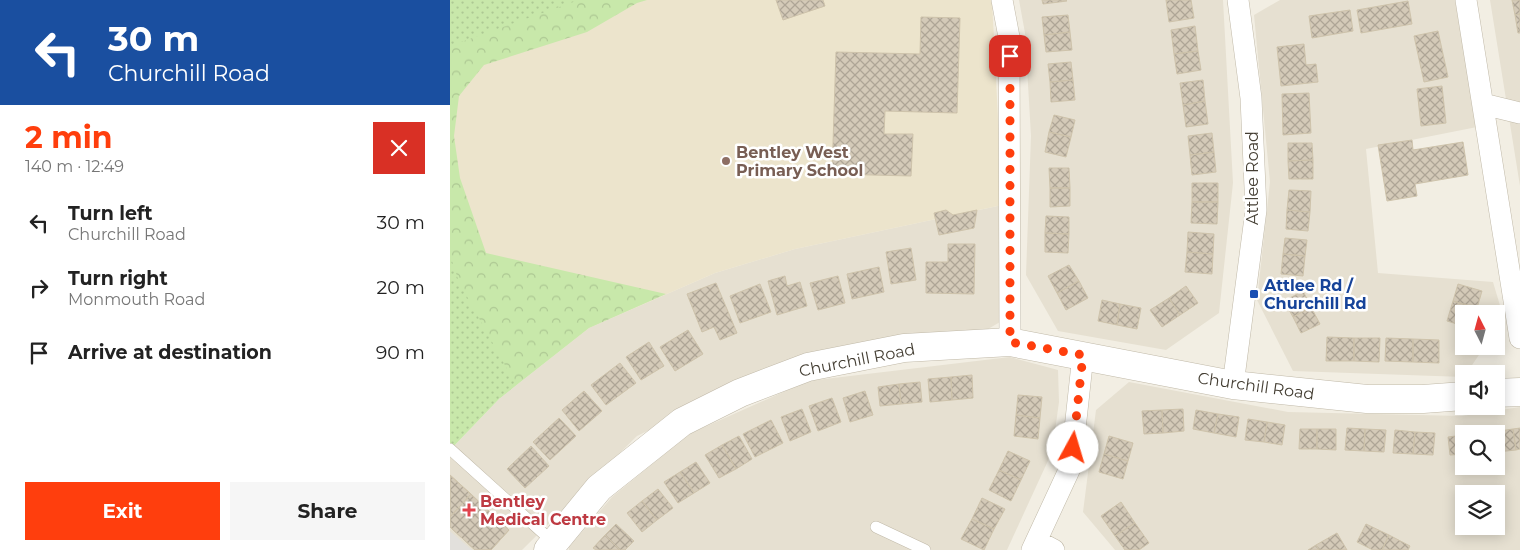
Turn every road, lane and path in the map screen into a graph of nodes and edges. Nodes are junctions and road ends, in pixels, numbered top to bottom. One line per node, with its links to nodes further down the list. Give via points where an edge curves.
1 (1002, 0): 8 (street, via 1010,38)
2 (1238, 0): 10 (street, Attlee Road, via 1251,98 1256,210)
3 (1466, 0): 4 (street)
4 (1483, 104): 5 (street); 6 (street)
5 (1520, 113)
6 (1512, 229): 7 (street)
7 (1520, 338)
8 (1010, 342): 9 (street, Churchill Road); 16 (street, Churchill Road, via 904,348 808,366 740,393 682,422 599,488)
9 (1083, 355): 10 (street, Churchill Road); 17 (street, via 1071,466)
10 (1233, 385): 13 (street, Churchill Road, via 1367,399)
11 (1520, 392): 12 (street)
12 (1505, 393)
13 (1455, 397)
14 (450, 449): 16 (lane)
15 (876, 527): 18 (lane)
16 (551, 546)
17 (1041, 547)
18 (925, 550)

